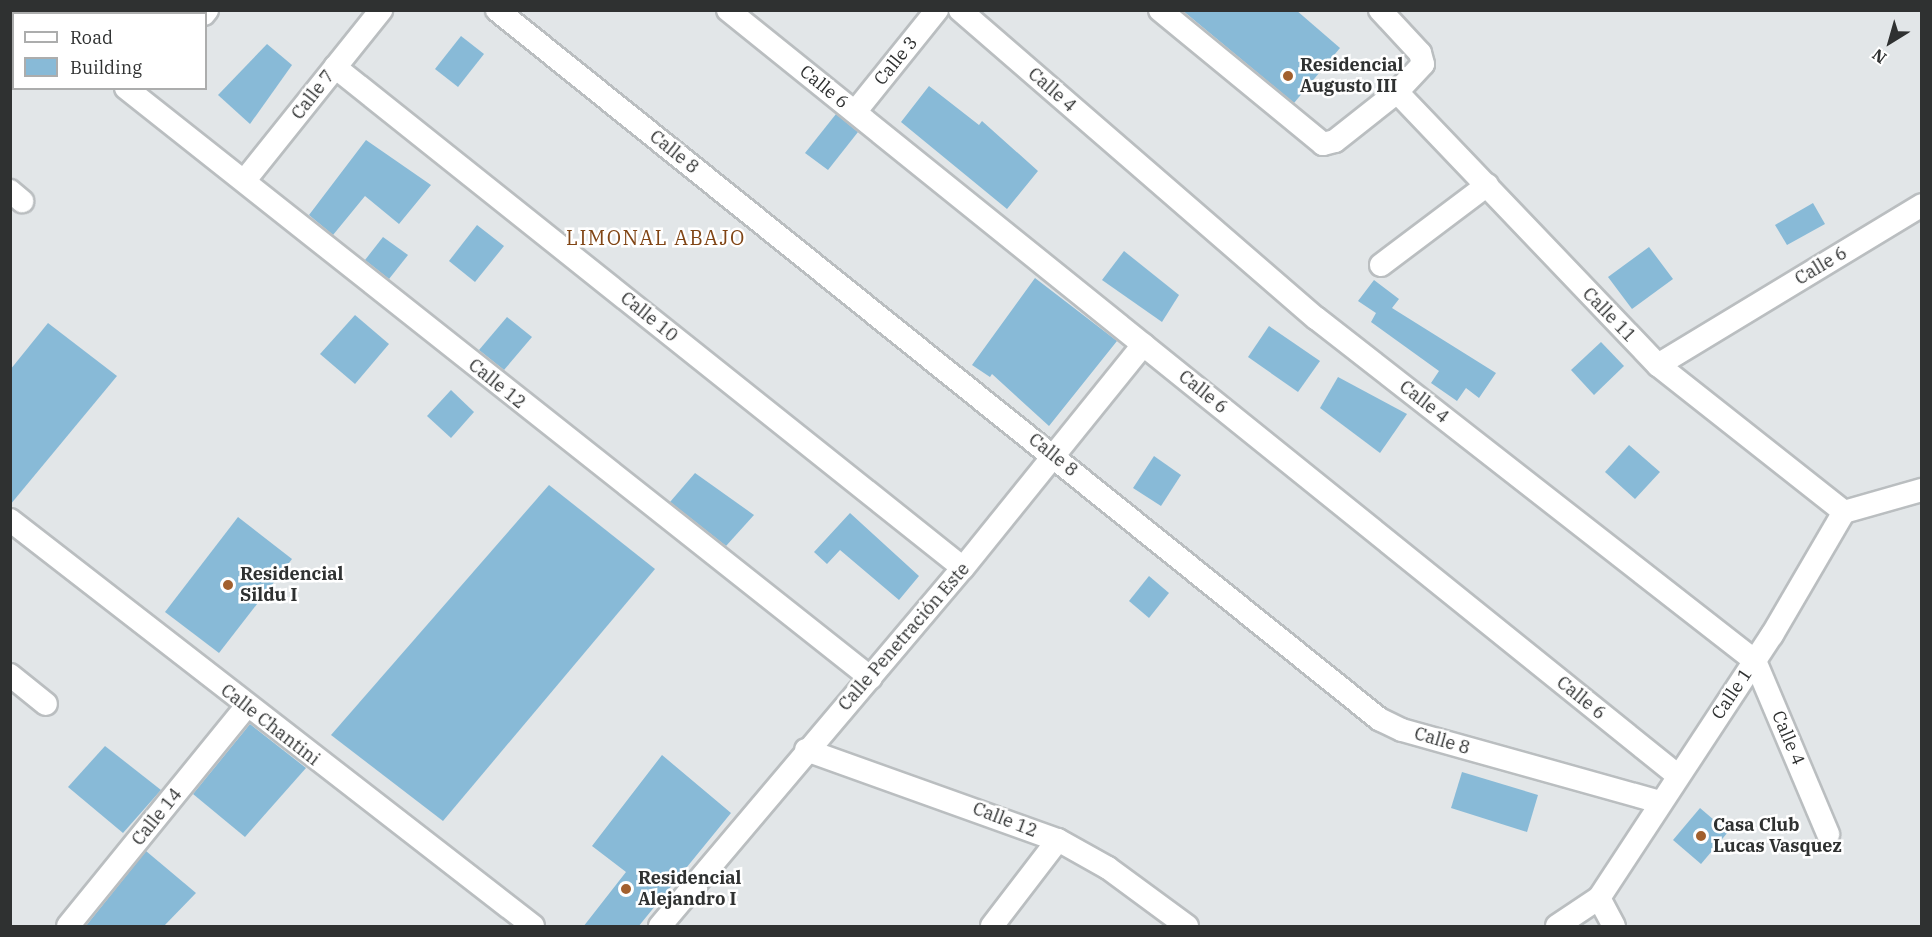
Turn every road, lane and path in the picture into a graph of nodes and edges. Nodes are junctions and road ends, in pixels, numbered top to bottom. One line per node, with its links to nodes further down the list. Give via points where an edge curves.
1 (381, 10): 8 (street, Calle 7)
2 (497, 10): 18 (street, Calle 8)
3 (728, 10): 11 (street, Calle 6)
4 (937, 10): 11 (street, Calle 3)
5 (960, 10): 23 (street, Calle 4, via 1316,318)
6 (1161, 10): 10 (street, via 1317,142 1335,141)
7 (1380, 10): 10 (street, via 1420,53 1423,64)
8 (335, 67): 12 (street, Calle 7); 22 (street, Calle 10)
9 (135, 91): 12 (street, Calle 12)
10 (1397, 92): 13 (street, Calle 11)
11 (855, 112): 16 (street, Calle 6)
12 (245, 180): 25 (street, Calle 12)
13 (1487, 184): 15 (street); 17 (street, Calle 11)
14 (1922, 205): 17 (street, Calle 6)
15 (1381, 265)
16 (1143, 345): 18 (street, Calle Penetración Este); 29 (street, Calle 6)
17 (1659, 364): 20 (street, Calle 11)
18 (1054, 456): 22 (street, Calle Penetración Este); 30 (street, Calle 8, via 1390,726)
19 (1922, 490): 20 (street)
20 (1844, 512): 23 (street, Calle 1)
21 (14, 527): 27 (street, Calle Chantini)
22 (963, 568): 25 (street, Calle Penetración Este)
23 (1755, 661): 29 (street, Calle 1); 31 (street, Calle 4)
24 (10, 675): 26 (street)
25 (871, 678): 28 (street, Calle Penetración Este)
26 (46, 704)
27 (246, 707): 34 (street, Calle 14); 35 (street, Calle Chantini)
28 (806, 750): 32 (street, Calle 12); 36 (street, Calle Penetración Este)
29 (1677, 776): 30 (street, Calle 1)
30 (1660, 802): 33 (street, Calle 1)
31 (1828, 834)
32 (1058, 840): 37 (street); 38 (street, Calle 12, via 1108,868)
33 (1599, 898): 39 (street, Calle 1); 40 (street)
34 (68, 927)
35 (533, 927)
36 (660, 927)
37 (992, 927)
38 (1187, 927)
39 (1557, 927)
40 (1614, 927)

